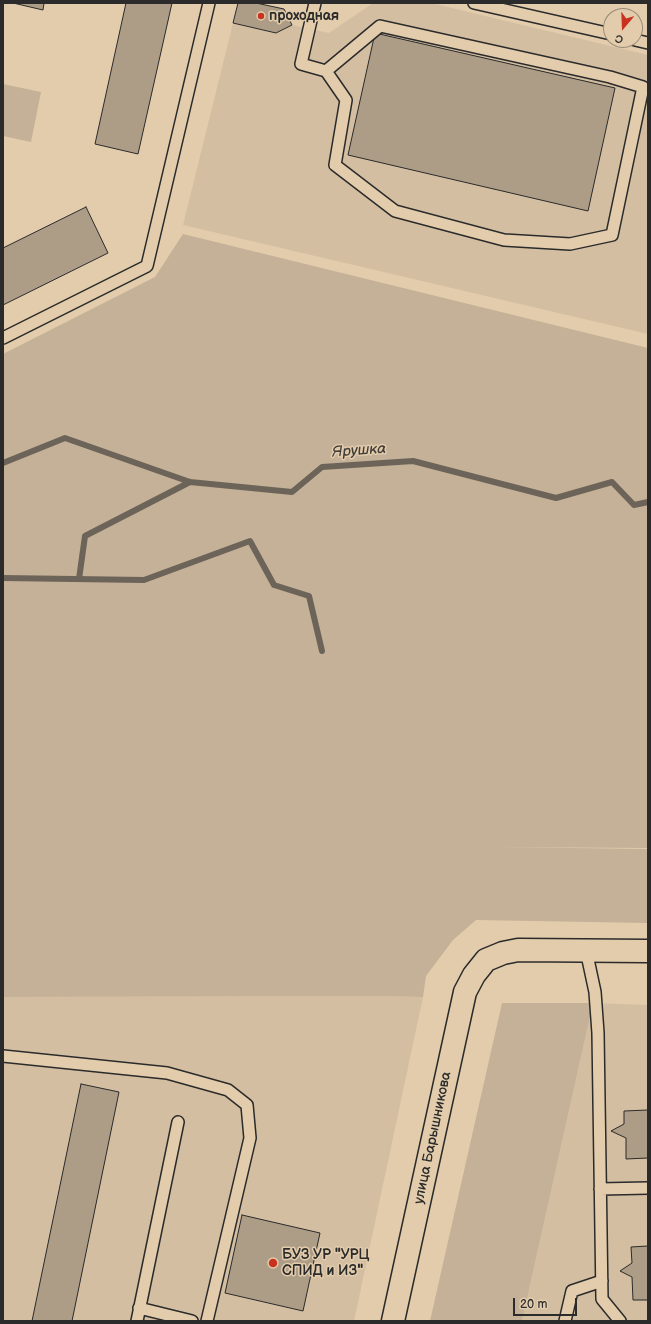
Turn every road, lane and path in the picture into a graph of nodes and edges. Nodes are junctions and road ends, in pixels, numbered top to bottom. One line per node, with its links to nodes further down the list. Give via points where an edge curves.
1 (209, 3): 6 (lane, via 147,266)
2 (315, 3): 5 (lane, via 301,64)
3 (474, 3): 4 (lane)
4 (603, 32)
5 (326, 71): 5 (lane, via 346,100 335,165 395,210 504,240 570,244 612,235 643,86 380,26)
6 (3, 338)
7 (586, 950): 8 (street); 12 (lane, via 595,992 598,1033); 18 (street, улица Барышникова, via 518,950 503,953 486,960 474,975 466,992)
8 (648, 951)
9 (3, 1056): 17 (lane, via 167,1073 228,1090 247,1105 250,1138)
10 (178, 1122): 14 (lane)
11 (648, 1188): 12 (lane)
12 (600, 1189): 13 (lane)
13 (602, 1281): 19 (lane, via 572,1291); 20 (lane, via 602,1299)
14 (140, 1308): 15 (lane); 16 (lane)
15 (137, 1321)
16 (192, 1321)
17 (207, 1321)
18 (393, 1321)
19 (565, 1321)
20 (620, 1321)

